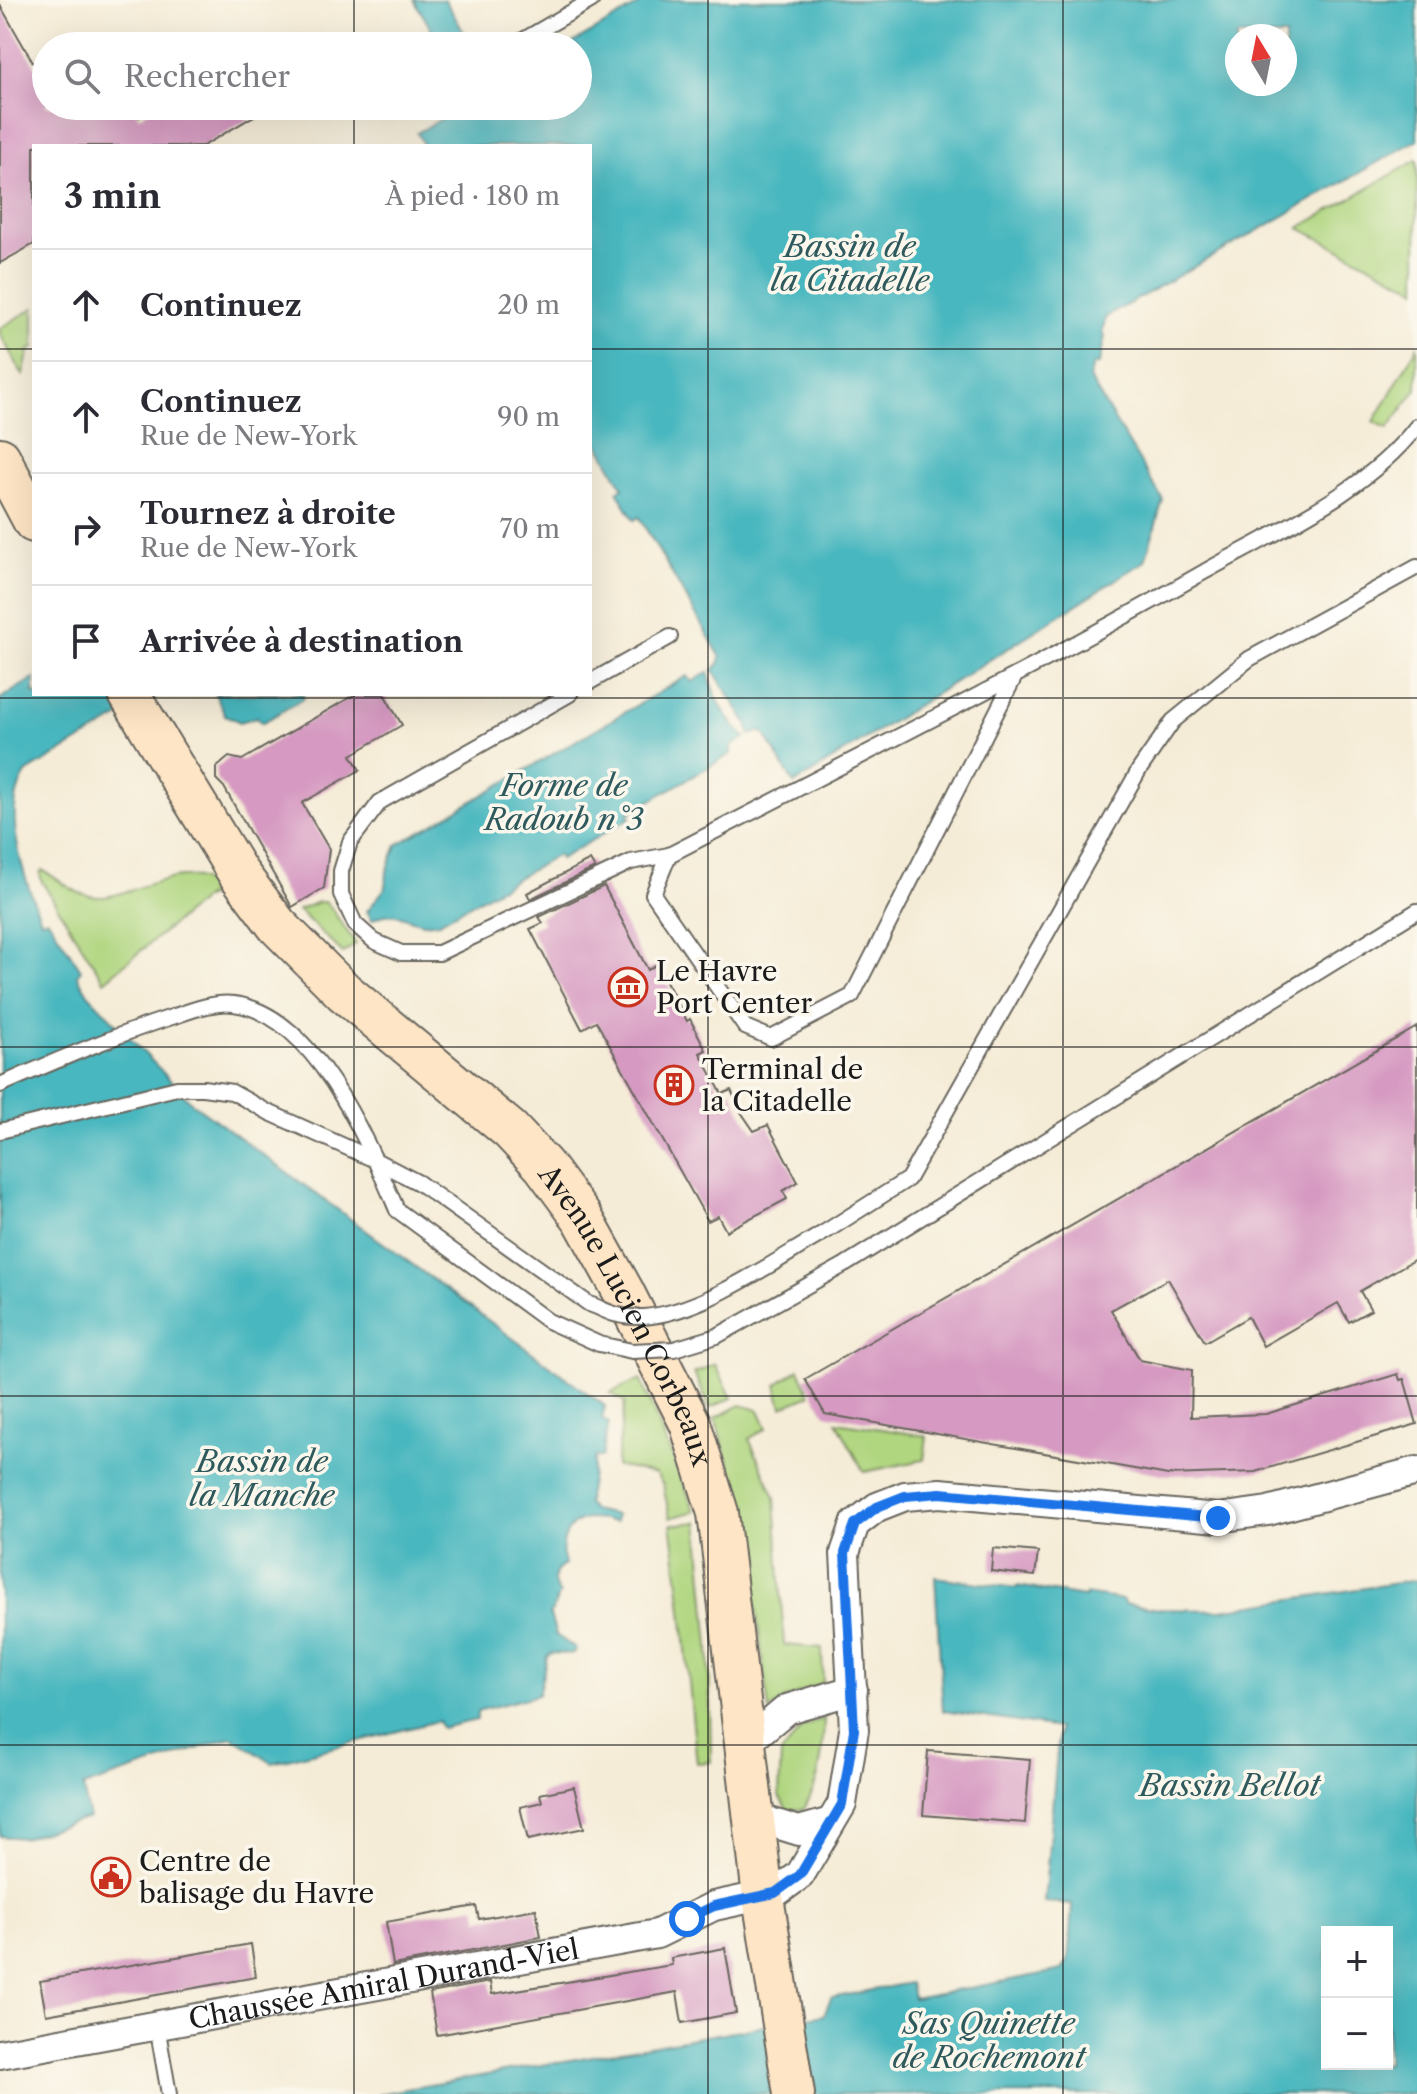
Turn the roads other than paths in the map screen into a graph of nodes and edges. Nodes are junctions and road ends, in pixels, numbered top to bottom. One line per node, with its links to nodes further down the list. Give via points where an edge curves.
1 (592, 0): 2 (lane)
2 (537, 32)
3 (1417, 426): 8 (lane, via 1352,488)
4 (0, 458): 5 (main road)
5 (32, 518)
6 (1417, 567): 16 (lane, bridge, via 1249,659 1173,721 1131,783 908,1179 708,1300 657,1316 619,1315 578,1296 419,1183)
7 (670, 637): 9 (lane)
8 (1015, 676): 12 (lane); 12 (lane, via 852,996 771,1038 745,1027 653,894)
9 (592, 681)
10 (130, 696): 19 (main road, Avenue Lucien Corbeaux, via 238,873 277,925 344,992 510,1130 583,1219 700,1451 718,1513)
11 (566, 696): 12 (lane, via 380,802 350,842 341,871 341,894 355,924 374,941 401,953 439,953 631,862)
12 (669, 855)
13 (1417, 911): 16 (lane, bridge, via 846,1264 717,1336 674,1349 632,1351 599,1344 548,1321 397,1210)
14 (0, 1085): 16 (lane, via 123,1032 232,1003 262,1011 297,1035 331,1079)
15 (0, 1131): 16 (lane, via 177,1088 203,1088 232,1092)
16 (375, 1160)
17 (1417, 1471): 18 (street, Chaussée Amiral Durand-Viel, via 1268,1511 1218,1518 940,1493 905,1496 877,1507 855,1524 845,1553)
18 (853, 1690): 19 (street, via 787,1709); 21 (street, Chaussée Amiral Durand-Viel, via 854,1730 842,1804)
19 (746, 1743): 20 (main road, Avenue Lucien Corbeaux)
20 (754, 1817): 21 (street, via 799,1831); 22 (main road, Avenue Lucien Corbeaux)
21 (831, 1822): 22 (street, Chaussée Amiral Durand-Viel, via 800,1875)
22 (763, 1897): 23 (street, Chaussée Amiral Durand-Viel, via 714,1906 657,1934); 26 (main road, Avenue Lucien Corbeaux)
23 (157, 2026): 24 (street, Chaussée Amiral Durand-Viel); 25 (lane)
24 (0, 2054)
25 (169, 2094)
26 (794, 2094)

